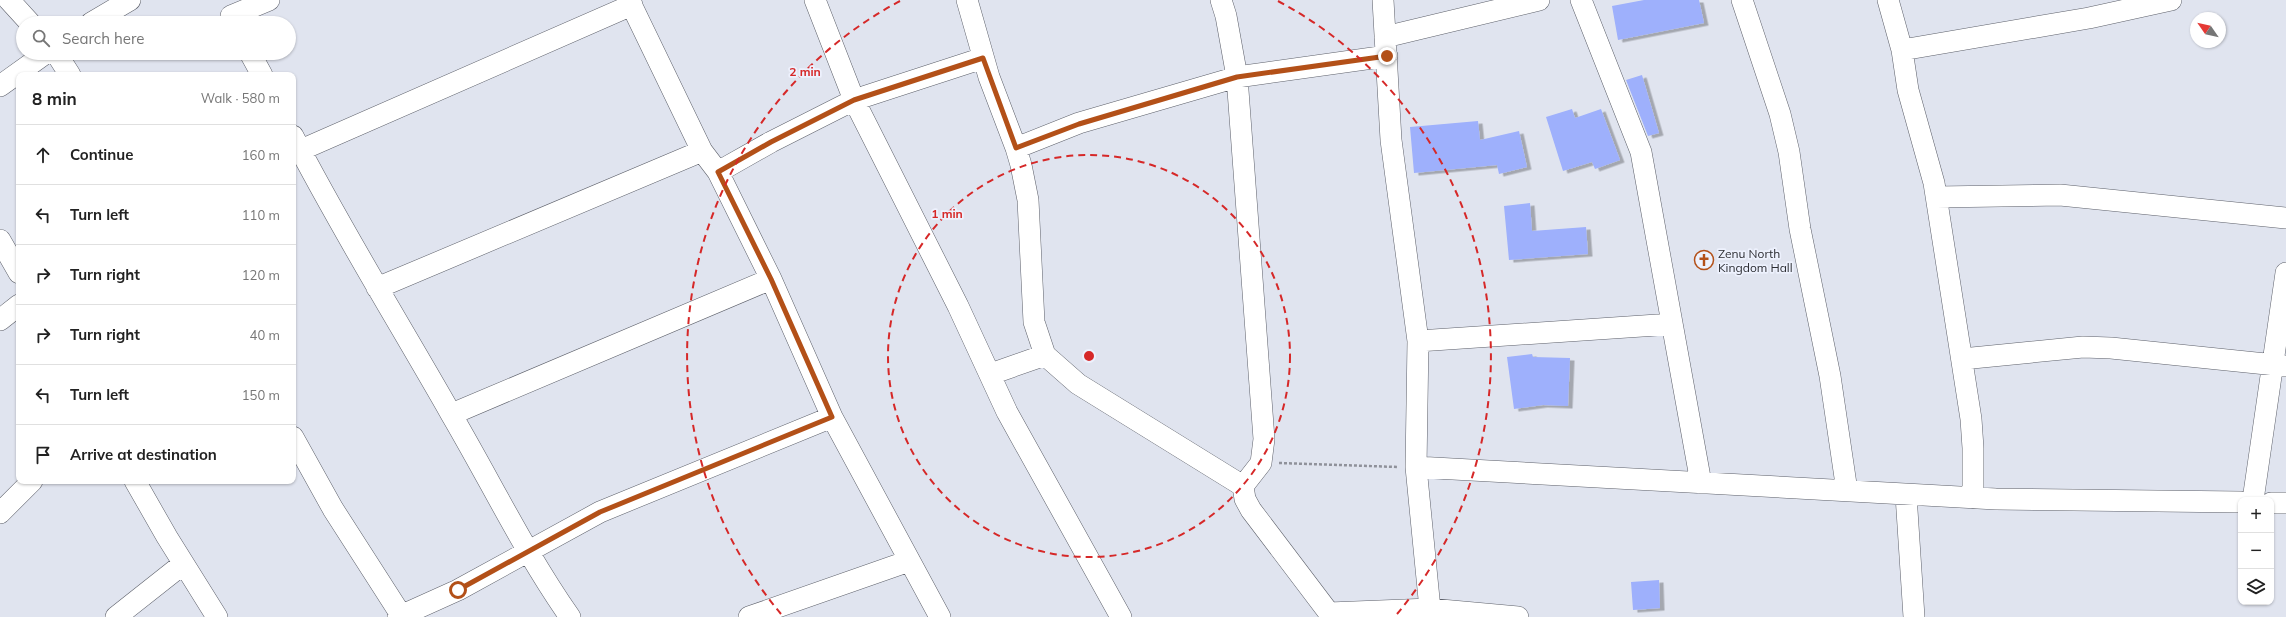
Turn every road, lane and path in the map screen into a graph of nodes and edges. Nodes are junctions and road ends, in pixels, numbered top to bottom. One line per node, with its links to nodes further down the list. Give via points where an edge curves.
1 (9, 0): 15 (street)
2 (130, 0): 16 (street)
3 (269, 0): 14 (street)
4 (814, 0): 29 (street)
5 (967, 0): 19 (street)
6 (1221, 0): 27 (street)
7 (1383, 0): 17 (street)
8 (1539, 0): 17 (street)
9 (1581, 0): 43 (street, via 1640,152)
10 (1742, 0): 58 (street, via 1780,114 1789,152 1800,229 1830,376)
11 (1888, 0): 18 (street)
12 (2171, 0): 18 (street, via 2089,18)
13 (631, 3): 30 (street); 32 (street)
14 (230, 13)
15 (24, 16)
16 (103, 16)
17 (1386, 47): 27 (street); 44 (street, via 1391,140)
18 (1902, 50): 34 (street, via 1908,90)
19 (983, 58): 29 (street); 31 (street)
20 (36, 60): 23 (street)
21 (60, 60): 24 (street)
22 (254, 60): 25 (street)
23 (20, 72)
24 (68, 72)
25 (260, 72)
26 (16, 75): 28 (street)
27 (1237, 77): 31 (street, via 1079,124); 52 (street, via 1264,439)
28 (0, 86)
29 (854, 100): 33 (street); 48 (street)
30 (297, 143): 40 (street, via 330,208)
31 (1016, 148): 45 (street, via 1028,200 1034,322)
32 (702, 151): 33 (street); 40 (street)
33 (718, 172): 39 (street)
34 (1937, 197): 35 (street, via 2060,195); 46 (street)
35 (2286, 218)
36 (0, 240): 37 (street)
37 (16, 268)
38 (2286, 273): 47 (street)
39 (771, 279): 49 (street); 50 (street)
40 (377, 288): 49 (street)
41 (16, 307): 42 (street)
42 (0, 320)
43 (1672, 324): 44 (street); 56 (street)
44 (1418, 341): 53 (street)
45 (1045, 355): 48 (street); 57 (street, via 1078,384)
46 (1962, 359): 47 (street, via 2090,347); 61 (street, via 1973,448)
47 (2279, 365): 60 (street)
48 (991, 374): 78 (street, via 1007,412)
49 (452, 414): 66 (street)
50 (832, 417): 66 (street, via 600,512); 67 (street)
51 (296, 442): 72 (street, via 333,509)
52 (1261, 463): 53 (path); 57 (street)
53 (1416, 467): 56 (street); 70 (street)
54 (29, 484): 65 (street)
55 (137, 484): 68 (street)
56 (1701, 484): 58 (street)
57 (1243, 486): 71 (street, via 1244,499)
58 (1847, 491): 59 (street)
59 (1906, 495): 61 (street); 80 (street)
60 (2254, 497)
61 (1973, 498): 62 (street)
62 (2238, 502)
63 (2274, 503): 64 (street)
64 (2286, 503)
65 (0, 513)
66 (529, 551): 72 (street, via 458,590); 75 (street, via 542,577)
67 (909, 561): 69 (street); 77 (street)
68 (183, 564): 73 (street); 74 (street)
69 (772, 613): 76 (street)
70 (1432, 613): 71 (street); 79 (street)
71 (1329, 615)
72 (400, 616)
73 (116, 617)
74 (217, 617)
75 (570, 617)
76 (749, 617)
77 (940, 617)
78 (1122, 617)
79 (1518, 617)
80 (1914, 617)

